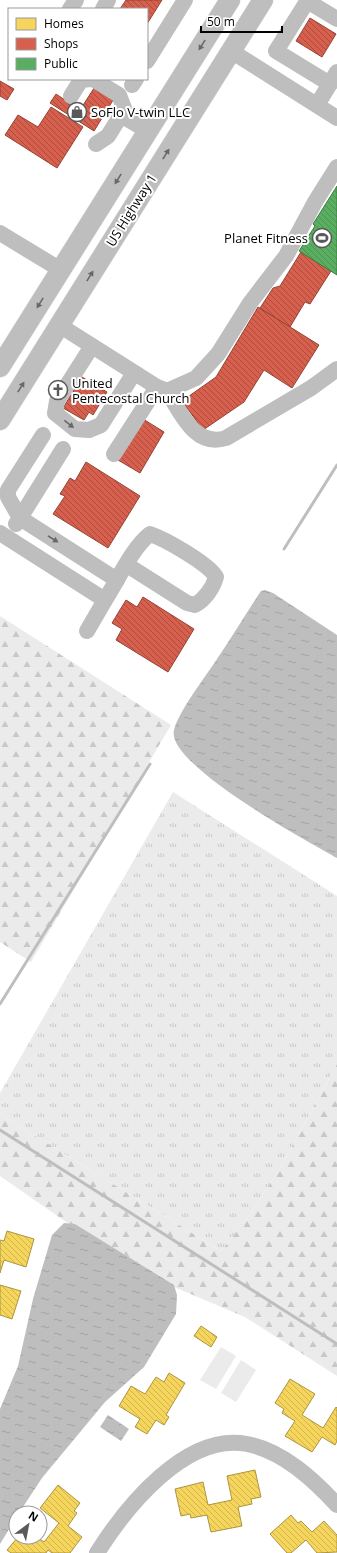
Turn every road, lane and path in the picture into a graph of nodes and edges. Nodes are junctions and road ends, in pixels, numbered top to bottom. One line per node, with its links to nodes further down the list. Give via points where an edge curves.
1 (185, 0): 7 (street)
2 (230, 0): 15 (main road, one-way to 15)
3 (263, 0): 6 (main road, US Highway 1)
4 (307, 0): 5 (street); 8 (street, via 276,51)
5 (337, 19)
6 (231, 51): 12 (street); 20 (main road, US Highway 1, one-way to 6)
7 (148, 59)
8 (333, 78): 12 (street)
9 (80, 80): 11 (street)
10 (94, 80): 13 (street, via 119,95 124,108)
11 (71, 96)
12 (316, 105): 14 (street)
13 (121, 115): 15 (street); 16 (street, via 108,136)
14 (337, 118)
15 (148, 131): 19 (main road, one-way to 19)
16 (96, 144)
17 (337, 167): 25 (street, via 286,256 254,297 218,354 196,378)
18 (0, 233): 19 (street)
19 (61, 270): 20 (main road); 22 (main road, one-way to 22)
20 (59, 326): 21 (street); 26 (main road, US Highway 1, one-way to 20)
21 (92, 346): 24 (street); 24 (street, one-way to 24, via 57,401 55,413 75,429 89,430 101,425)
22 (0, 367)
23 (337, 369): 25 (street, via 311,388 217,441 199,436)
24 (134, 373): 25 (street)
25 (162, 389): 29 (street)
26 (0, 420)
27 (43, 435): 30 (street, via 8,490 8,497)
28 (63, 449): 30 (street)
29 (114, 454)
30 (20, 518): 31 (street); 33 (street, one-way to 33)
31 (4, 535): 34 (street)
32 (126, 565): 32 (street, via 150,534 161,538 204,565 213,571 216,577 202,600 195,605 187,603); 33 (street)
33 (117, 580): 34 (street)
34 (105, 600): 35 (street)
35 (87, 631)
36 (337, 1505): 37 (street, via 304,1474 270,1452 247,1444 214,1445 192,1454 169,1469 127,1512)
37 (97, 1553)

